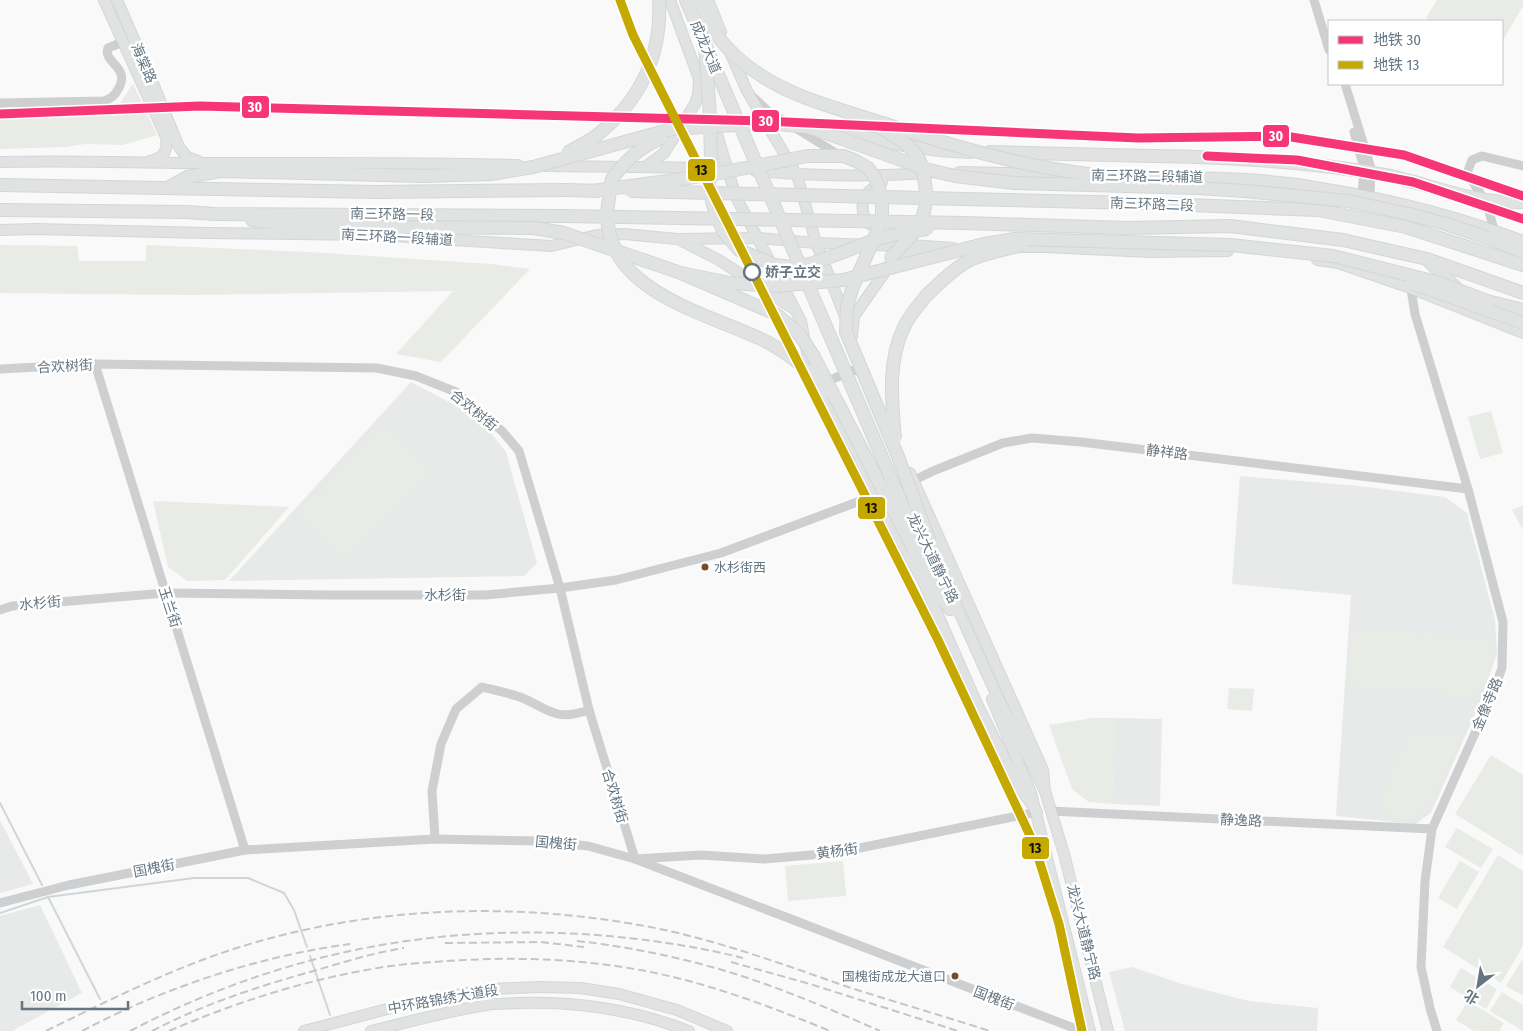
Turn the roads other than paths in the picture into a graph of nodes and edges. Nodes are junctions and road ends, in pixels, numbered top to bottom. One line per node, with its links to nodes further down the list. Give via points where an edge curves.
1 (104, 0): 12 (main road, 海棠路)
2 (117, 0): 26 (main road, 海棠路, via 179,147 187,157)
3 (659, 0): 28 (highway, bridge, via 657,42 650,66 626,107 596,135 567,154)
4 (670, 0): 15 (main road)
5 (686, 0): 13 (highway, 成龙大道)
6 (694, 0): 19 (highway, 成龙大道)
7 (699, 0): 21 (highway, bridge, via 716,34 745,65 800,96)
8 (708, 0): 18 (main road)
9 (1314, 0): 14 (street)
10 (1320, 0): 11 (street)
11 (1328, 28)
12 (123, 42): 20 (street, via 107,51 122,76 119,89 110,99); 25 (main road, 海棠路, via 166,137 166,152 159,159)
13 (705, 46): 19 (highway, 成龙大道, bridge); 44 (highway, bridge, via 710,116 709,186 723,231 739,250 775,265 792,267 810,264 896,234)
14 (1328, 47)
15 (699, 78): 29 (main road, via 695,104 664,153); 30 (main road)
16 (1340, 85): 39 (street, via 1364,168)
17 (1345, 85): 39 (street, via 1371,168)
18 (747, 91): 31 (main road); 32 (street, via 768,111)
19 (729, 93): 78 (highway, 龙兴大道静宁路, bridge)
20 (0, 103)
21 (852, 113): 36 (highway, bridge, via 1028,164); 60 (highway, bridge, via 898,138 917,156 927,192 925,212 910,239)
22 (702, 126): 23 (highway, bridge, via 768,123); 28 (highway, bridge, via 672,129); 73 (highway, bridge, via 644,146 612,179 607,229 613,248 630,271 680,306 733,326 799,363)
23 (809, 127): 36 (highway, bridge, via 929,170 955,176 1014,183); 40 (highway, bridge, via 952,152 1280,161 1386,176 1505,203)
24 (0, 162): 25 (main road)
25 (145, 163): 26 (main road)
26 (211, 163): 29 (main road, via 410,162)
27 (1523, 166): 46 (street, via 1482,156 1472,160 1467,173 1487,204)
28 (533, 167): 35 (highway, via 491,174 423,176 220,171 187,177)
29 (645, 167): 30 (main road)
30 (728, 169): 31 (main road, 南三环路二段辅道); 47 (main road, via 736,196)
31 (797, 175): 32 (main road, 南三环路二段辅道); 51 (main road)
32 (874, 176): 33 (main road, 南三环路二段辅道)
33 (892, 176): 39 (main road, 南三环路二段辅道, via 958,172 1225,178 1289,183); 52 (main road, via 866,194 862,207 866,222 886,237)
34 (0, 185): 35 (highway, 南三环路一段)
35 (167, 188): 37 (highway, 南三环路一段, bridge, via 385,192)
36 (1198, 188): 46 (highway, bridge, via 1348,201)
37 (592, 190): 38 (highway, 南三环路一段, bridge); 74 (highway, bridge, via 696,177 807,156 844,156 868,168 879,188 882,214 852,289 846,332)
38 (772, 194): 58 (highway, 南三环路二段, bridge, via 1318,210 1406,227)
39 (1366, 196): 46 (main road, 南三环路二段辅道, via 1406,204)
40 (1523, 202)
41 (0, 210): 42 (highway, 南三环路一段)
42 (215, 214): 43 (highway, 南三环路一段, bridge); 59 (highway, bridge, via 288,225 534,228 564,233)
43 (783, 220): 44 (highway, 南三环路二段, bridge)
44 (964, 223): 55 (highway, 南三环路二段, bridge, via 1128,228 1230,226 1343,240)
45 (0, 230): 48 (main road, 南三环路一段辅道, via 375,235 550,246 597,235)
46 (1491, 234): 50 (main road, 南三环路二段辅道); 54 (highway)
47 (758, 238): 48 (main road, 南三环路一段辅道); 51 (main road, 南三环路一段辅道); 65 (main road)
48 (677, 239): 65 (main road, via 719,260 793,308)
49 (1061, 240): 57 (highway, bridge, via 1231,245 1333,256); 60 (highway, bridge, via 1015,239 984,244); 74 (highway, bridge, via 1029,243 970,260 937,284 915,310 904,327 892,372)
50 (1523, 241)
51 (816, 243): 52 (main road); 68 (main road)
52 (910, 245): 53 (main road)
53 (945, 249): 56 (main road, via 1238,250); 68 (main road, via 904,254 894,259 854,316)
54 (1523, 252)
55 (1427, 259): 62 (highway, 南三环路二段); 63 (highway)
56 (1338, 263): 61 (main road); 63 (street, via 1419,282)
57 (1366, 264): 64 (highway, bridge, via 1440,283 1487,301); 66 (highway, bridge)
58 (1523, 264)
59 (681, 273): 60 (highway, bridge, via 730,283 776,286 844,280); 73 (highway, bridge, via 776,314 799,334 813,354)
60 (862, 275)
61 (1411, 289): 67 (main road); 76 (street, 金像寺路, via 1415,314)
62 (1523, 293)
63 (1471, 302): 66 (street)
64 (1523, 310)
65 (801, 321): 72 (main road, via 809,363)
66 (1523, 324)
67 (1523, 333)
68 (852, 336): 71 (main road)
69 (95, 364): 70 (street, 合欢树街); 80 (street, 合欢树街, via 377,368 416,376 456,392 502,431 519,451); 81 (street, 玉兰街)
70 (0, 369)
71 (872, 380): 72 (street, via 854,370); 75 (main road)
72 (820, 384): 77 (main road)
73 (843, 414): 78 (highway, bridge)
74 (897, 454): 78 (highway, bridge)
75 (914, 481): 76 (street, 静祥路, via 1003,443 1032,438); 77 (street, 静祥路); 85 (main road, via 1043,770)
76 (1468, 489): 88 (street, 金像寺路, via 1503,622 1502,668)
77 (876, 495): 80 (street, 水杉街, via 721,554 616,580); 87 (main road, via 923,581 981,712 1018,785)
78 (922, 546): 79 (highway); 82 (highway, via 932,583)
79 (945, 580): 85 (main road, 龙兴大道静宁路, via 996,694)
80 (560, 588): 81 (street, 水杉街, via 485,595); 84 (street, 合欢树街)
81 (165, 593): 83 (street, 水杉街, via 12,606); 90 (street, 玉兰街)
82 (950, 609): 87 (main road, 龙兴大道静宁路, via 994,705)
83 (0, 610)
84 (589, 710): 89 (street, via 557,715 520,698 482,687 456,709 441,744 432,790); 91 (street, 合欢树街)
85 (1045, 791): 86 (main road, 龙兴大道静宁路)
86 (1050, 811): 88 (street, 静逸路); 99 (main road, 龙兴大道静宁路, via 1064,854)
87 (1037, 812): 91 (street, 黄杨街, via 835,853 764,859 701,855); 98 (main road, 龙兴大道静宁路)
88 (1432, 829): 100 (street, 金像寺路, via 1425,881 1422,967)
89 (435, 839): 90 (street, 国槐街); 91 (street, 国槐街, via 541,841 588,846)
90 (245, 850): 92 (street, 国槐街, via 69,885)
91 (635, 859): 97 (street, 国槐街)
92 (0, 903)
93 (304, 1031): 96 (main road, 中环路锦绣大道段, via 406,1004 489,989 541,987 619,994 677,1010)
94 (371, 1031): 95 (main road, 中环路锦绣大道段, via 488,1004 542,1002 623,1012)
95 (690, 1031)
96 (727, 1031)
97 (1085, 1031)
98 (1090, 1031)
99 (1108, 1031)
100 (1437, 1031)

